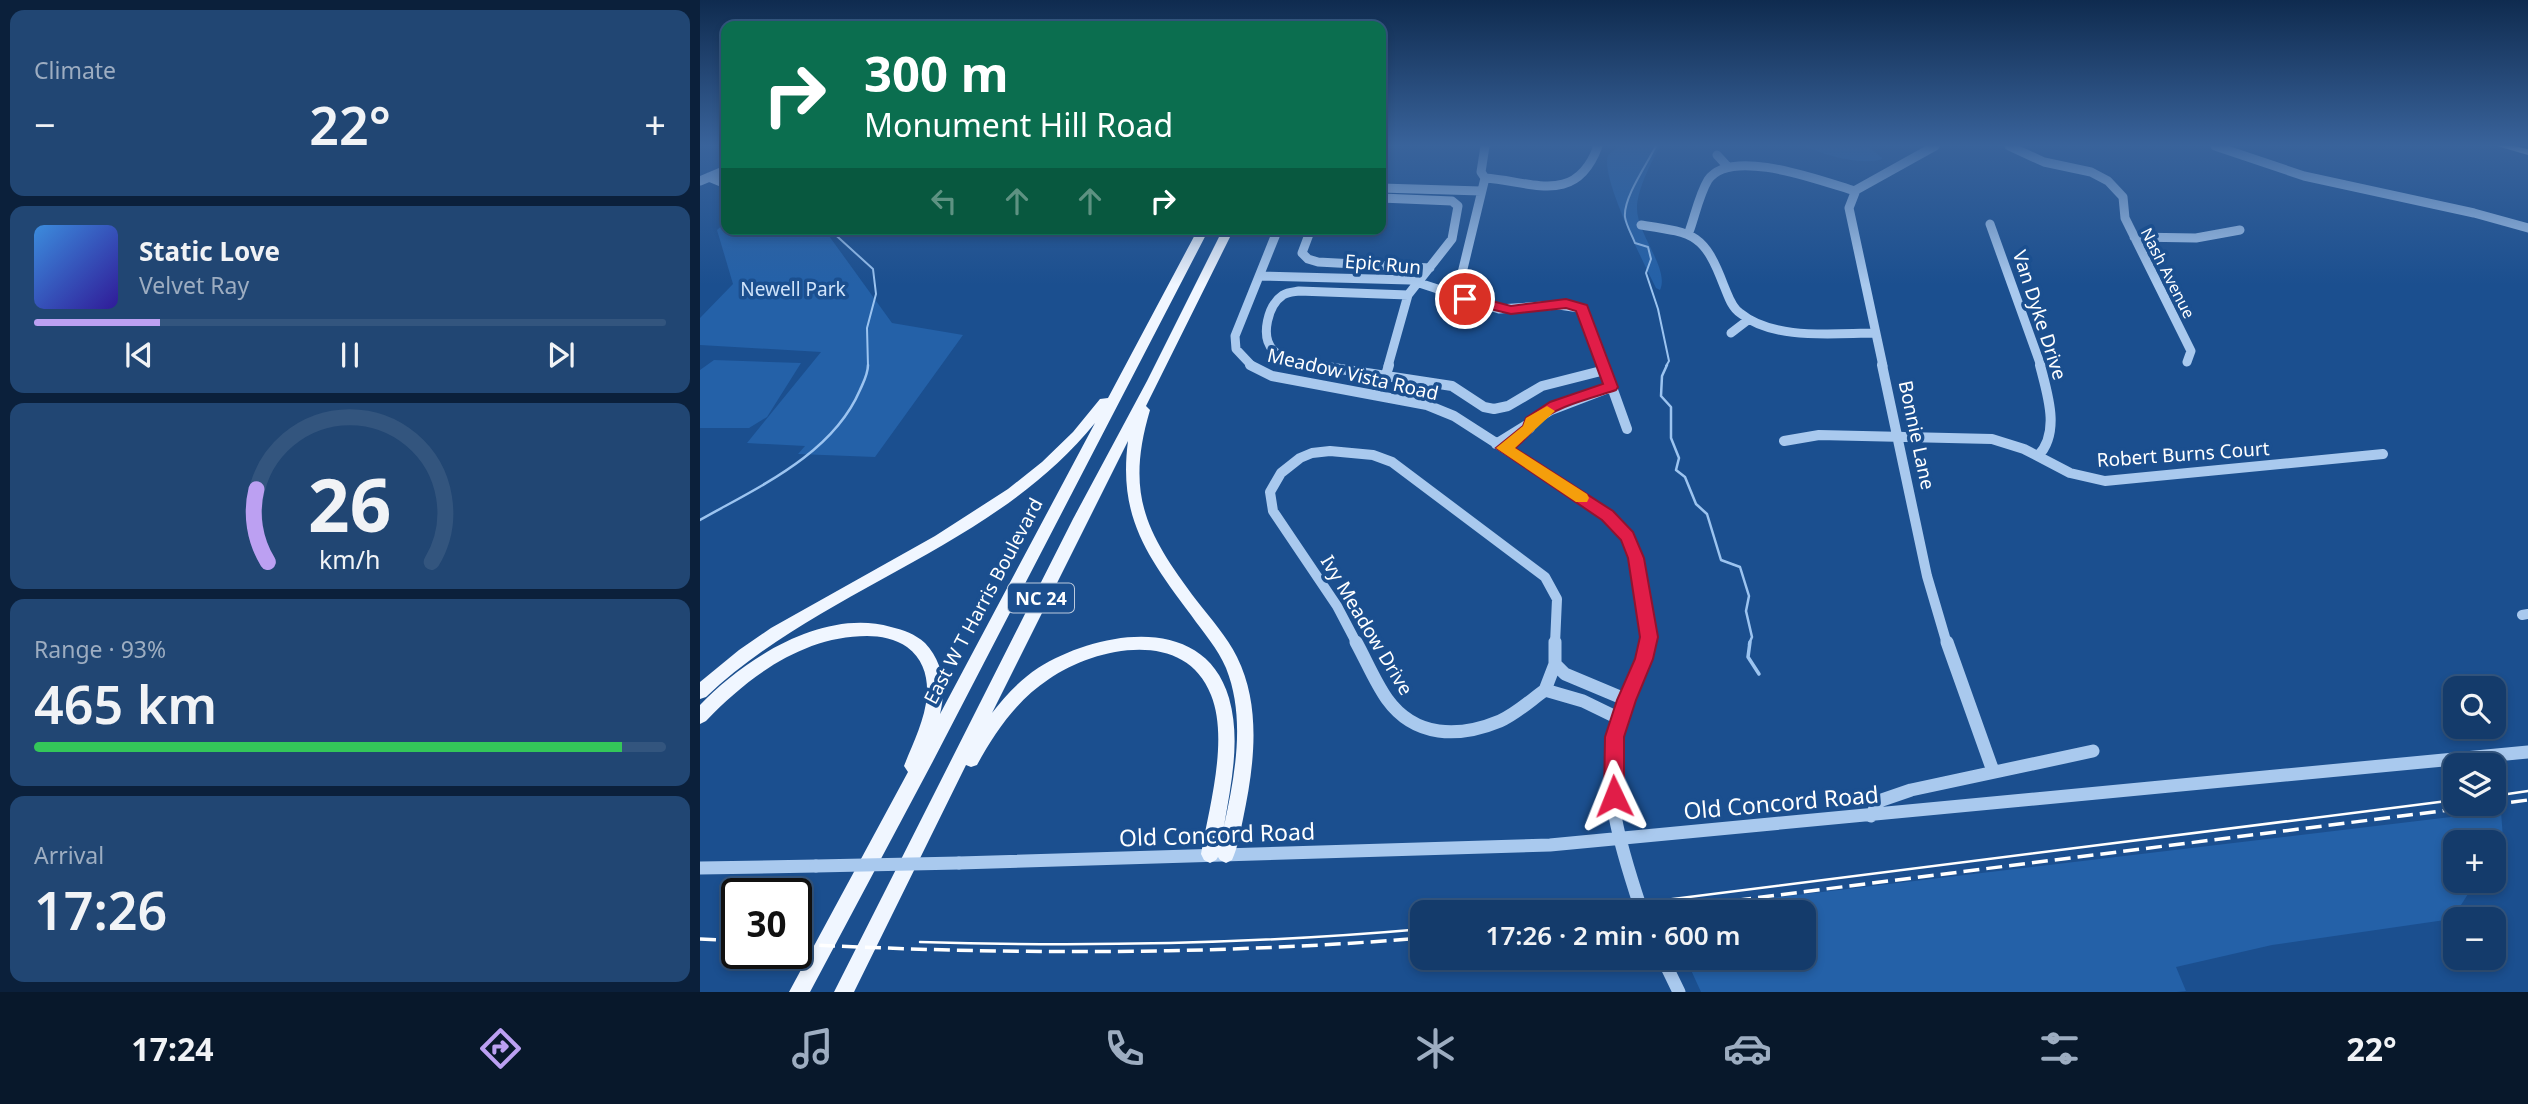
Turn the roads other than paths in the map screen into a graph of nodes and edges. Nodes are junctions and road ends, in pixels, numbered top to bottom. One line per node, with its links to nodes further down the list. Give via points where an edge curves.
1 (1481, 192): 24 (street, via 1462,275)
2 (1704, 192): 11 (street)
3 (1855, 192): 27 (street, Bonnie Lane, via 1849,208)
4 (2119, 192): 16 (street, Nash Avenue, via 2124,218)
5 (2379, 192): 10 (street, via 2474,213)
6 (1386, 198): 18 (street, via 1457,204 1452,239)
7 (1990, 224): 39 (street, Van Dyke Drive, via 2046,384 2049,441)
8 (1641, 226): 11 (street)
9 (2240, 230): 16 (street, via 2196,238)
10 (2528, 231)
11 (1689, 232): 25 (street, via 1712,253 1731,303)
12 (1201, 235): 29 (main road, East W T Harris Boulevard / NC 24)
13 (1226, 235): 32 (main road, NC 24)
14 (1276, 235): 19 (street, Meadow Vista Road)
15 (1309, 235): 17 (street, via 1302,253 1308,259)
16 (2134, 237): 28 (street, Nash Avenue, via 2191,351)
17 (1361, 263): 18 (street); 20 (street)
18 (1430, 268): 21 (street)
19 (1261, 276): 20 (street, Epic Run); 37 (street, Meadow Vista Road, via 1236,336 1236,349 1253,368 1272,376 1427,405 1454,416)
20 (1355, 278): 21 (street, Epic Run); 22 (street)
21 (1417, 282): 23 (street); 24 (street, Epic Run)
22 (1349, 293): 23 (street); 31 (street, via 1298,291 1283,295 1274,303 1267,341 1283,357 1303,363)
23 (1408, 295): 31 (street)
24 (1452, 295): 30 (street, Epic Run, via 1511,310 1577,305 1585,313)
25 (1748, 320): 26 (street); 27 (street, via 1772,328)
26 (1731, 333)
27 (1876, 333): 35 (street, Bonnie Lane)
28 (2187, 362)
29 (1133, 364): 42 (main road, via 1083,428 1022,485 944,538 771,636); 49 (main road, East W T Harris Boulevard / NC 24)
30 (1605, 370): 31 (street, via 1542,386 1508,407 1494,409 1452,386); 33 (street, Epic Run)
31 (1386, 375)
32 (1153, 381): 51 (main road, NC 24, via 1073,531); 53 (main road, via 1132,459 1136,511 1161,564 1228,654 1242,697 1244,740 1238,799)
33 (1611, 387): 34 (street, Epic Run); 37 (street, via 1555,405)
34 (1627, 429)
35 (1898, 436): 36 (street, Robert Burns Court, via 1819,435); 39 (street, Robert Burns Court, via 1992,439); 48 (street, Bonnie Lane, via 1933,599)
36 (1784, 441)
37 (1500, 446): 43 (street, Meadow Vista Road, via 1608,515 1628,536 1649,637)
38 (2383, 454): 39 (street, Robert Burns Court, via 2105,481 2070,473)
39 (2038, 456)
40 (1555, 664): 41 (street); 41 (street, Ivy Meadow Drive, via 1559,608 1553,586 1392,462 1373,455 1312,453 1290,465 1274,482 1270,492 1273,511 1337,606 1387,699 1408,722 1438,732 1469,731 1511,715); 43 (street, via 1565,674)
41 (1545, 690): 45 (street)
42 (700, 692)
43 (1626, 700): 45 (street, Meadow Vista Road)
44 (700, 716): 49 (main road, via 746,674 798,645 844,631 874,630 900,636 928,658 935,682 933,711)
45 (1620, 719): 52 (street, Meadow Vista Road, via 1613,751)
46 (2093, 751): 48 (street)
47 (2528, 752): 50 (street, Old Concord Road)
48 (1993, 771): 50 (street, via 1888,797 1879,801)
49 (903, 797): 57 (main road, East W T Harris Boulevard / NC 24)
50 (1871, 816): 52 (street, Old Concord Road)
51 (932, 818): 53 (main road, via 948,800 990,728 1026,687 1084,653 1146,642 1189,656 1207,672 1220,697 1225,729); 58 (main road, NC 24)
52 (1619, 839): 53 (street, Old Concord Road, via 1511,847); 55 (street, Meadow Vista Road)
53 (1218, 854): 54 (street, Old Concord Road, bridge)
54 (700, 868)
55 (1638, 900)
56 (1668, 970): 59 (street)
57 (799, 992)
58 (844, 992)
59 (1679, 992)

